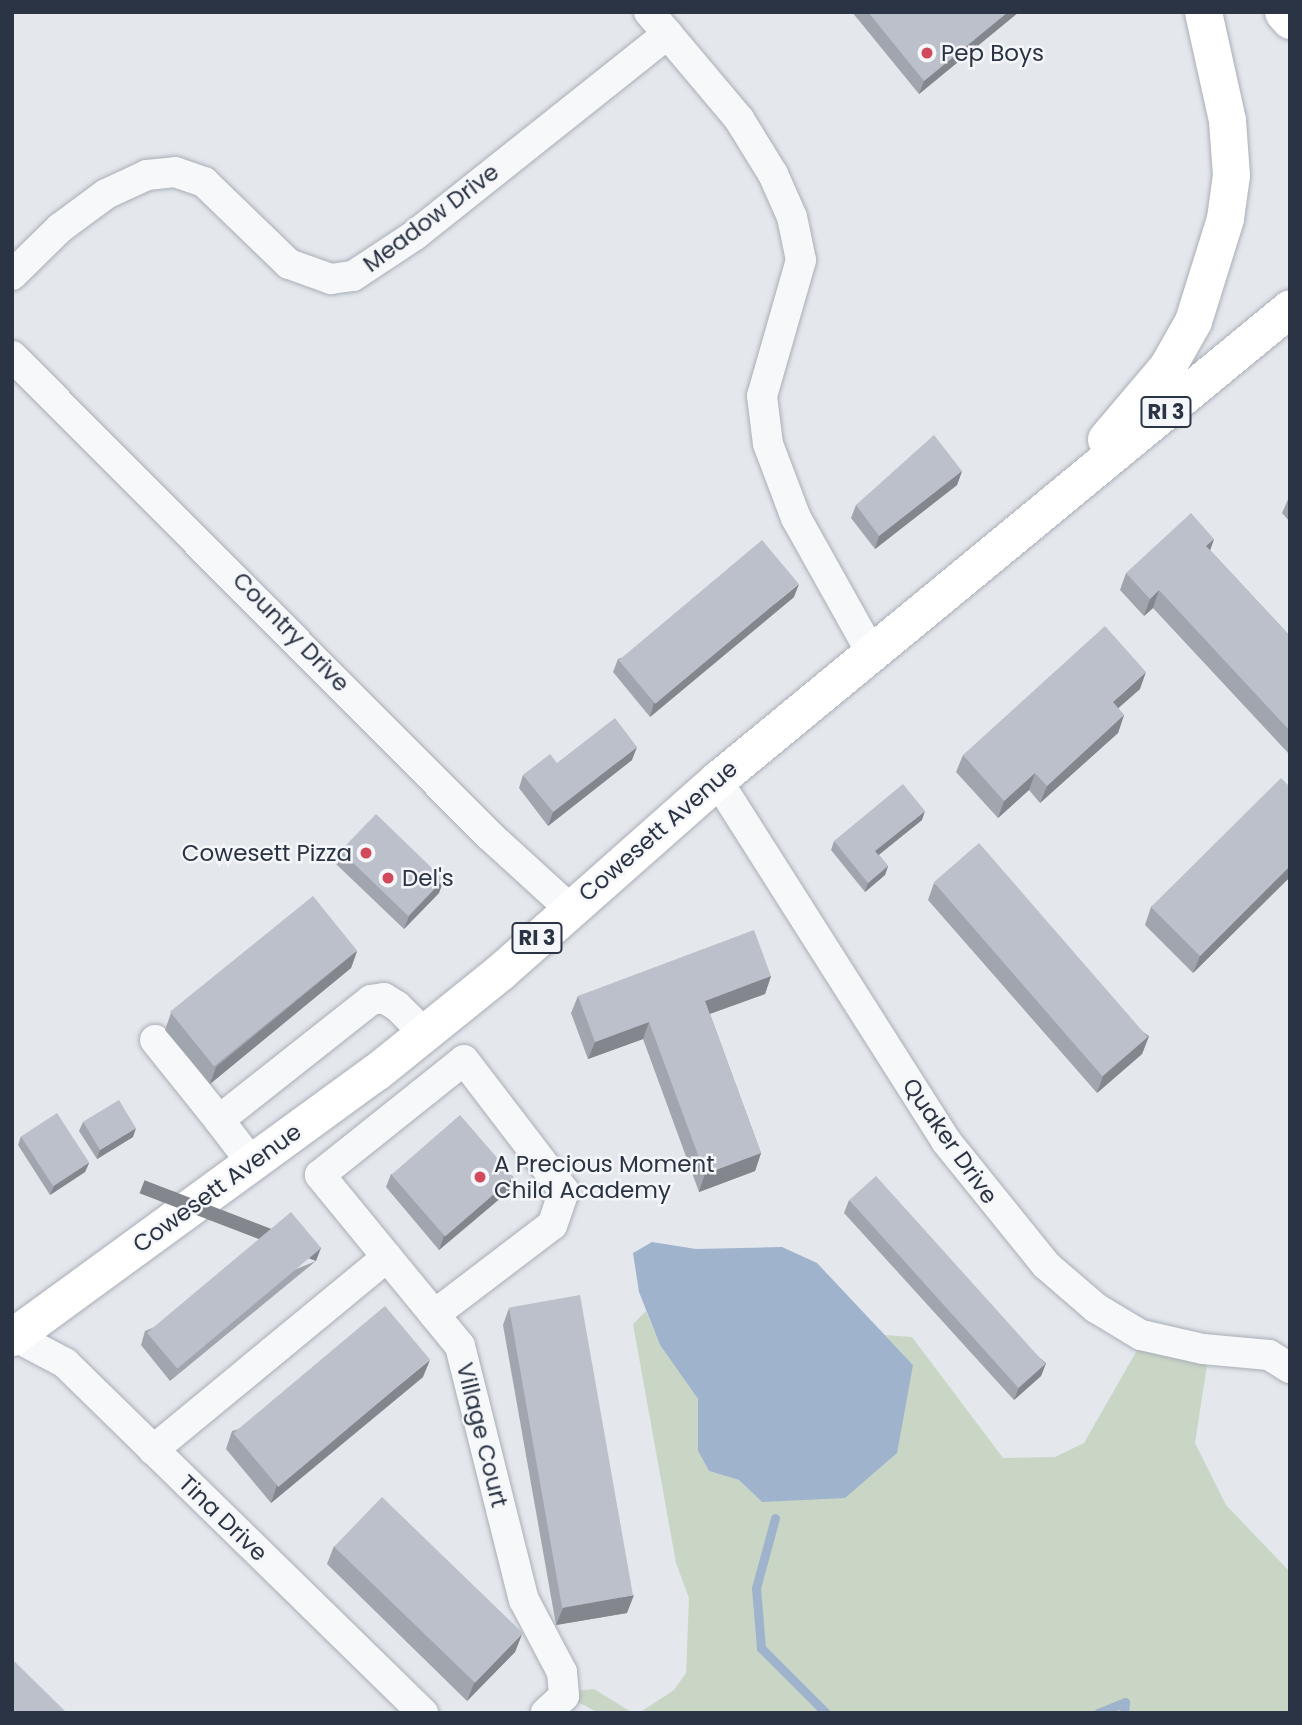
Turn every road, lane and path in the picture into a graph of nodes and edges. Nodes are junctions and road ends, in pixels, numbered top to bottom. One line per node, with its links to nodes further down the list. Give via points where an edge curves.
1 (649, 12): 5 (street)
2 (1203, 12): 9 (main road, via 1219,69 1231,175 1225,218 1194,321 1167,368)
3 (1283, 12): 4 (main road)
4 (1290, 20)
5 (668, 34): 6 (street, Meadow Drive, via 415,235 353,276 331,279 289,264 204,182 175,172 147,176 106,194 60,228); 10 (street, via 739,119 773,174 792,217 800,260 762,396 768,444 796,518)
6 (12, 275)
7 (1290, 308): 9 (main road, Cowesett Avenue / RI 3)
8 (12, 356): 12 (street, Country Drive, via 489,835)
9 (1041, 515): 10 (main road, Cowesett Avenue / RI 3)
10 (871, 652): 11 (main road, Cowesett Avenue / RI 3)
11 (717, 780): 12 (main road, Cowesett Avenue / RI 3); 20 (street, Quaker Drive, via 946,1141 1046,1265 1096,1308 1141,1335 1203,1349)
12 (569, 908): 13 (main road, Cowesett Avenue / RI 3)
13 (424, 1033): 15 (street, via 397,1006 384,998 371,1000); 16 (main road, Cowesett Avenue / RI 3)
14 (155, 1040): 15 (street)
15 (219, 1120): 16 (street)
16 (252, 1163): 19 (main road, Cowesett Avenue / RI 3)
17 (387, 1257): 18 (street, Village Court); 18 (street, Village Court, via 320,1175 464,1060 564,1191 552,1225); 21 (street)
18 (435, 1315): 23 (street, Village Court, via 460,1346 524,1600 562,1672 564,1696)
19 (13, 1336): 21 (street, Tina Drive, via 60,1359)
20 (1283, 1356)
21 (153, 1450): 22 (street, Tina Drive)
22 (423, 1713)
23 (546, 1713)

